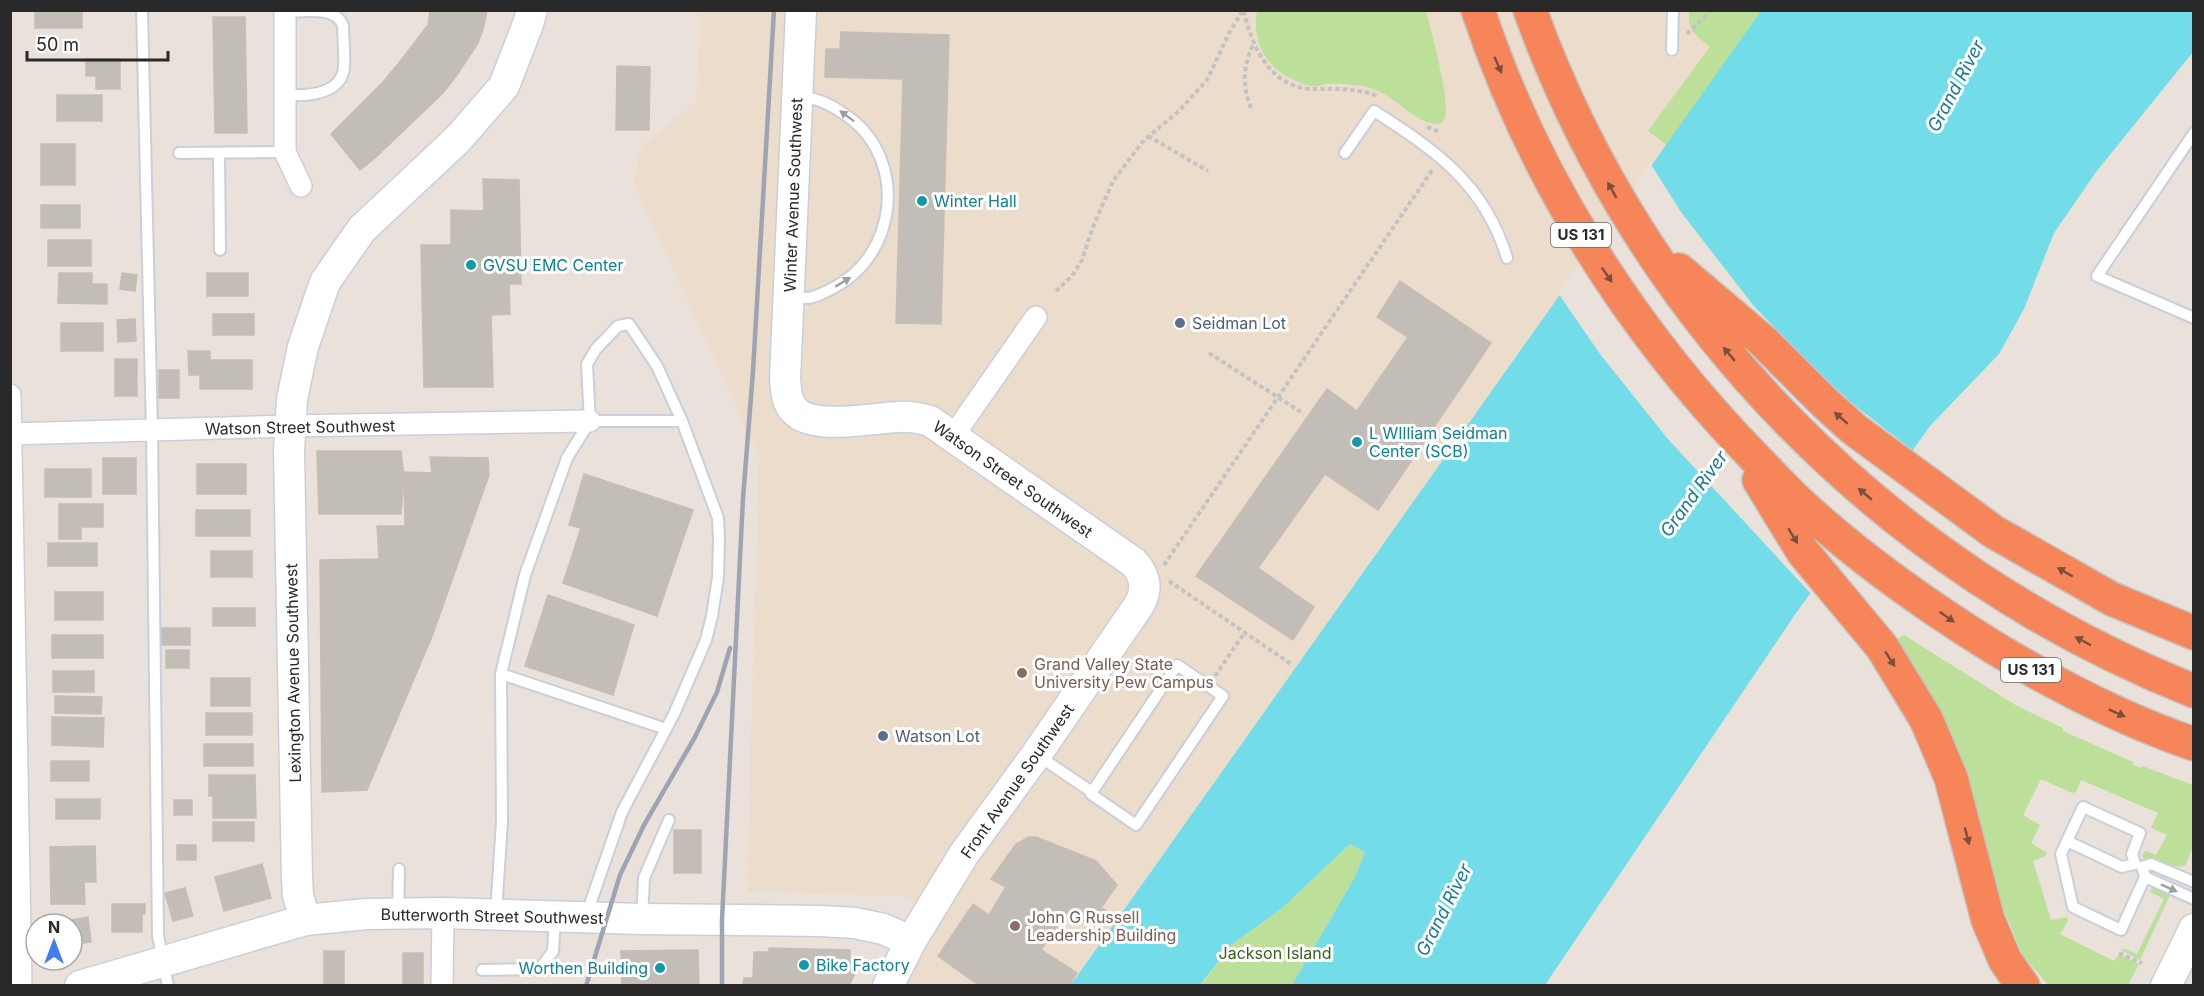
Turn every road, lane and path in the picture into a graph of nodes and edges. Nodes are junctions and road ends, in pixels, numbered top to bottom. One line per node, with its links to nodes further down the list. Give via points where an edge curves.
1 (141, 10): 42 (lane)
2 (532, 10): 41 (street, Lexington Avenue Southwest, via 504,86 458,140 362,229 326,282 303,347)
3 (801, 10): 13 (street, Winter Avenue Southwest)
4 (1244, 10): 10 (path); 19 (path, via 1207,80 1178,112)
5 (1478, 10): 43 (highway, US 131, one-way to 43, via 1540,163 1586,244 1682,376)
6 (1530, 10): 27 (highway, US 131, one-way to 6, via 1582,132)
7 (1673, 10): 11 (lane)
8 (1711, 10): 11 (path)
9 (285, 11): 12 (street); 12 (lane, via 325,12 341,20 343,74 323,93)
10 (1254, 44): 14 (path, via 1268,67 1291,84 1361,90); 15 (path, via 1245,77)
11 (1672, 50)
12 (285, 95): 20 (street)
13 (797, 96): 31 (street, Winter Avenue Southwest); 31 (lane, one-way to 13, via 818,295 854,275 868,259 887,210 884,164 869,136 834,106 816,98)
14 (1383, 99)
15 (1251, 108)
16 (1422, 123): 17 (path)
17 (1440, 132)
18 (2193, 133): 33 (lane, via 2097,276)
19 (1148, 136): 25 (path); 30 (path, via 1113,181 1083,260)
20 (285, 152): 22 (lane); 26 (street)
21 (179, 153): 22 (lane)
22 (219, 153): 28 (lane)
23 (1345, 153): 29 (lane, via 1374,111 1413,135 1449,164 1487,208)
24 (1425, 161): 37 (path, via 1433,169)
25 (1208, 171)
26 (301, 186)
27 (1643, 240): 48 (highway, one-way to 27, via 2112,599 1994,532 1855,430 1764,342); 52 (highway, US 131, one-way to 27, via 2105,652 2031,613 1948,558 1839,471 1754,384 1676,288)
28 (220, 250)
29 (1507, 258)
30 (1056, 291)
31 (789, 296): 35 (street, Winter Avenue Southwest)
32 (1036, 317): 45 (street)
33 (2193, 318)
34 (1209, 353): 37 (path)
35 (785, 379): 45 (street, Watson Street Southwest, via 794,410 807,417 835,421 913,417 930,421)
36 (10, 395): 44 (street)
37 (1278, 397): 38 (path); 46 (path)
38 (1304, 414)
39 (590, 421): 40 (lane); 40 (lane, via 587,364 618,326 629,324 657,366); 41 (street, Watson Street Southwest); 50 (lane, via 567,458 525,575)
40 (682, 421): 53 (lane, via 718,518 718,578 706,640)
41 (289, 426): 42 (street, Watson Street Southwest); 69 (street, Lexington Avenue Southwest, via 297,879)
42 (152, 430): 44 (street, Watson Street Southwest); 75 (lane, via 158,936)
43 (1730, 432): 54 (highway, US 131, one-way to 54, via 1804,507 1882,572 1960,627 2040,675 2113,712); 80 (highway, one-way to 80, via 1803,552 1882,647 1926,719 1954,788 1988,920 2005,960)
44 (11, 434): 76 (street)
45 (953, 436): 46 (street, Watson Street Southwest, via 1140,569)
46 (1159, 575): 47 (path); 55 (street, Front Avenue Southwest)
47 (1245, 632): 49 (path); 51 (path)
48 (2193, 633)
49 (1291, 664)
50 (501, 674): 53 (lane); 65 (lane, via 502,822)
51 (1208, 686): 56 (lane, via 1177,665); 56 (lane, via 1223,696 1136,825)
52 (2193, 691)
53 (666, 729): 67 (lane, via 622,812)
54 (2193, 744)
55 (1036, 755): 56 (lane); 71 (street, Front Avenue Southwest, via 964,855)
56 (1092, 792)
57 (669, 820): 68 (lane, via 644,878)
58 (2067, 841): 60 (lane, via 2122,867); 60 (lane, via 2083,807 2140,833 2132,854); 60 (lane, via 2061,855 2073,907 2121,930)
59 (399, 868): 63 (lane)
60 (2143, 868): 61 (lane); 62 (lane, one-way to 62)
61 (2193, 882)
62 (2193, 899)
63 (398, 913): 64 (street, Butterworth Street Southwest); 69 (street, Butterworth Street Southwest)
64 (442, 913): 65 (street, Butterworth Street Southwest); 78 (street)
65 (496, 915): 66 (street, Butterworth Street Southwest)
66 (555, 916): 67 (street, Butterworth Street Southwest); 74 (lane, via 553,951 540,969)
67 (585, 917): 68 (street, Butterworth Street Southwest)
68 (642, 919): 71 (street, Butterworth Street Southwest, via 855,923)
69 (306, 920): 75 (street, Butterworth Street Southwest)
70 (2193, 929): 81 (street)
71 (911, 941): 79 (street, Front Avenue Southwest)
72 (2119, 953): 73 (path)
73 (2142, 963)
74 (482, 970)
75 (165, 973): 77 (street, Butterworth Street Southwest)
76 (21, 986)
77 (80, 986)
78 (442, 986)
79 (888, 986)
80 (2023, 986)
81 (2166, 986)

